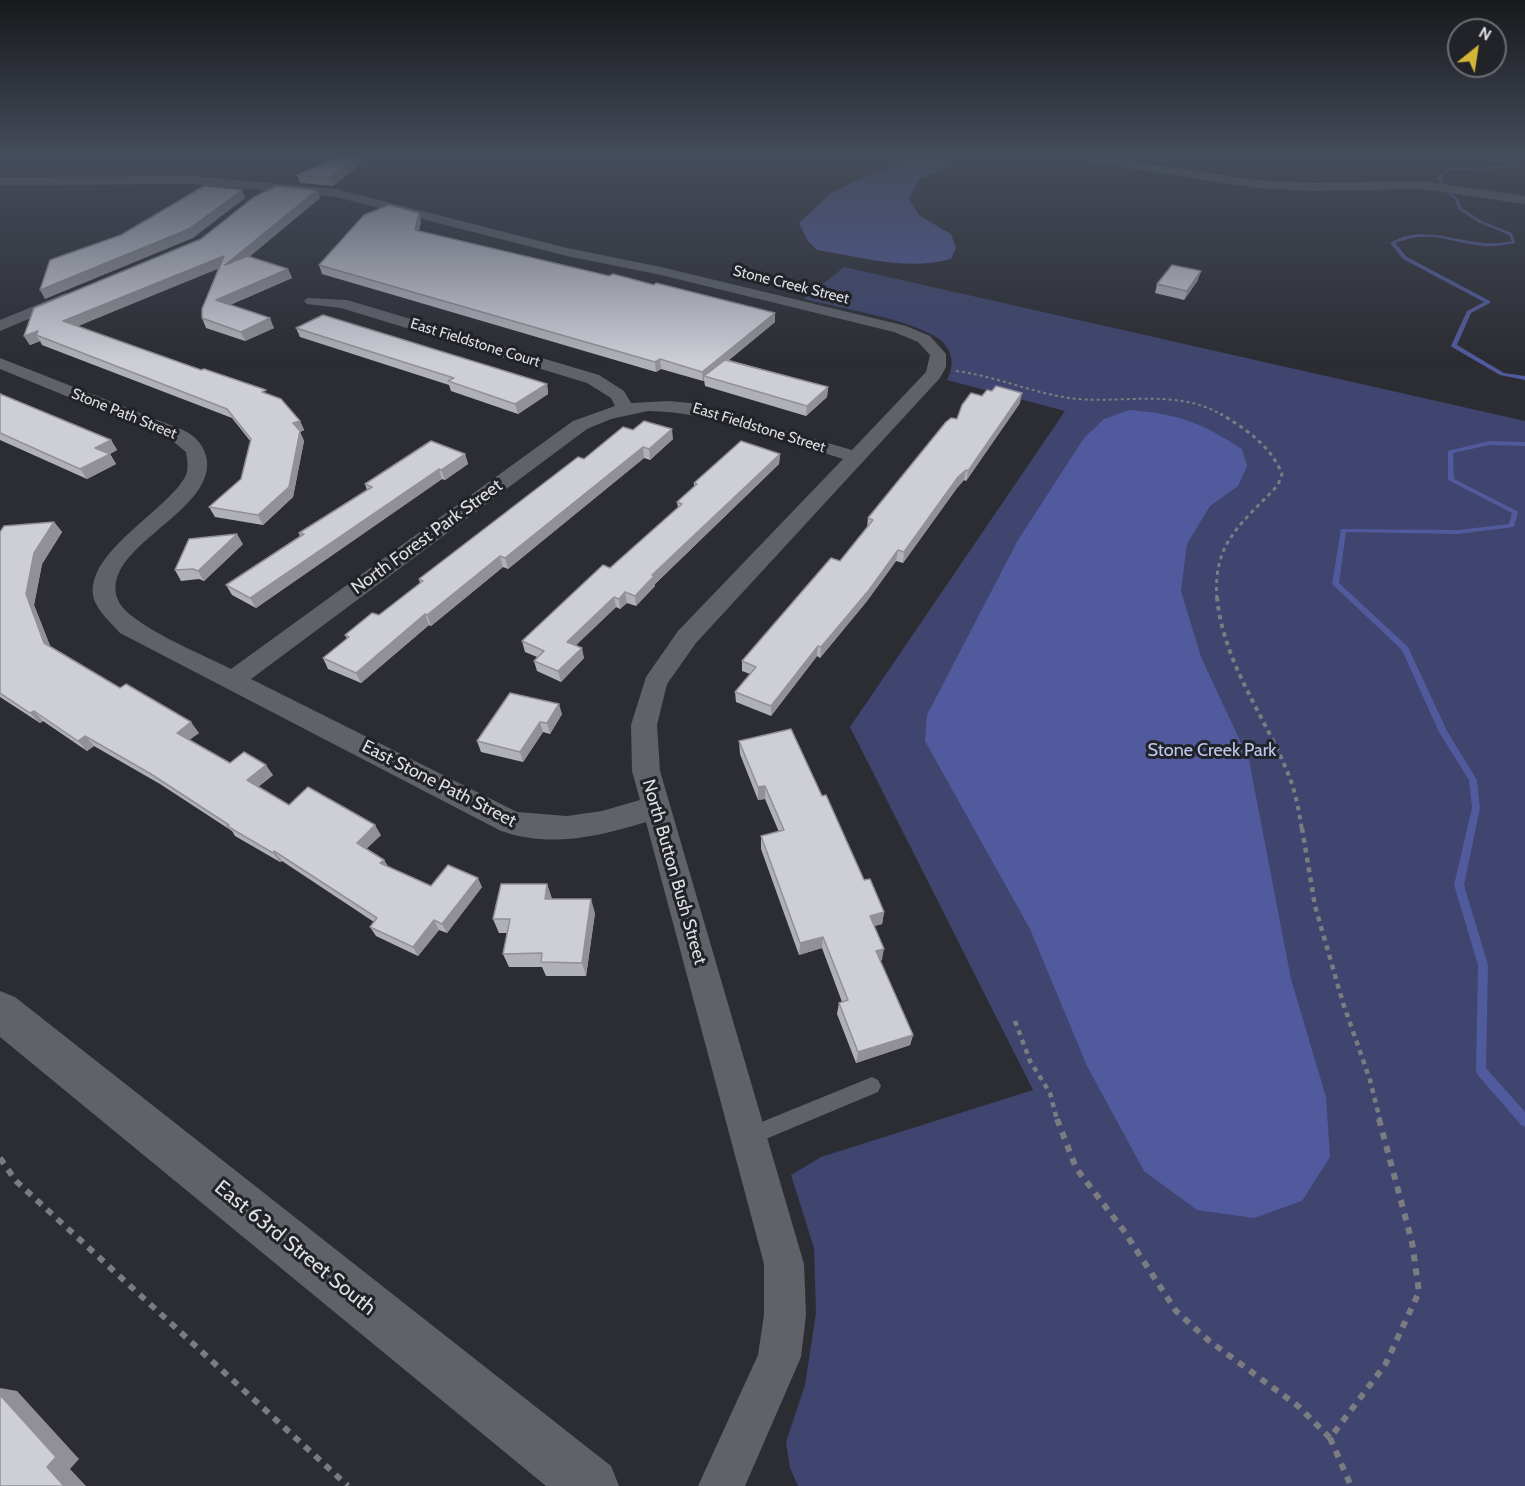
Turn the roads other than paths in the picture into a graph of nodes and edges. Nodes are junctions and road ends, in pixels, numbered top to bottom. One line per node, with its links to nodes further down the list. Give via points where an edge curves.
1 (462, 224): 5 (street, Stone Creek Street, via 900,329)
2 (83, 291): 4 (street)
3 (312, 301): 7 (street, East Fieldstone Court, via 342,303 593,379 618,395)
4 (0, 326)
5 (932, 345): 8 (street, North Button Bush Street, via 939,360 934,374)
6 (0, 363): 9 (street, Stone Path Street, via 176,434 191,444 199,458 197,474 187,492 115,560 105,581 106,603 128,627)
7 (626, 409): 8 (street, East Fieldstone Street, via 686,406); 9 (street, North Forest Park Street, via 580,425)
8 (856, 457): 10 (street, North Button Bush Street, via 704,617 655,683 644,725 646,771)
9 (234, 679): 10 (street, East Stone Path Street, via 510,823 551,831 580,828)
10 (656, 807): 13 (street, North Button Bush Street)
11 (0, 1011): 14 (main road, East 63rd Street South)
12 (872, 1086): 13 (lane)
13 (749, 1137): 15 (street, North Button Bush Street, via 784,1264 785,1315 779,1357)
14 (591, 1486)
15 (721, 1486)

